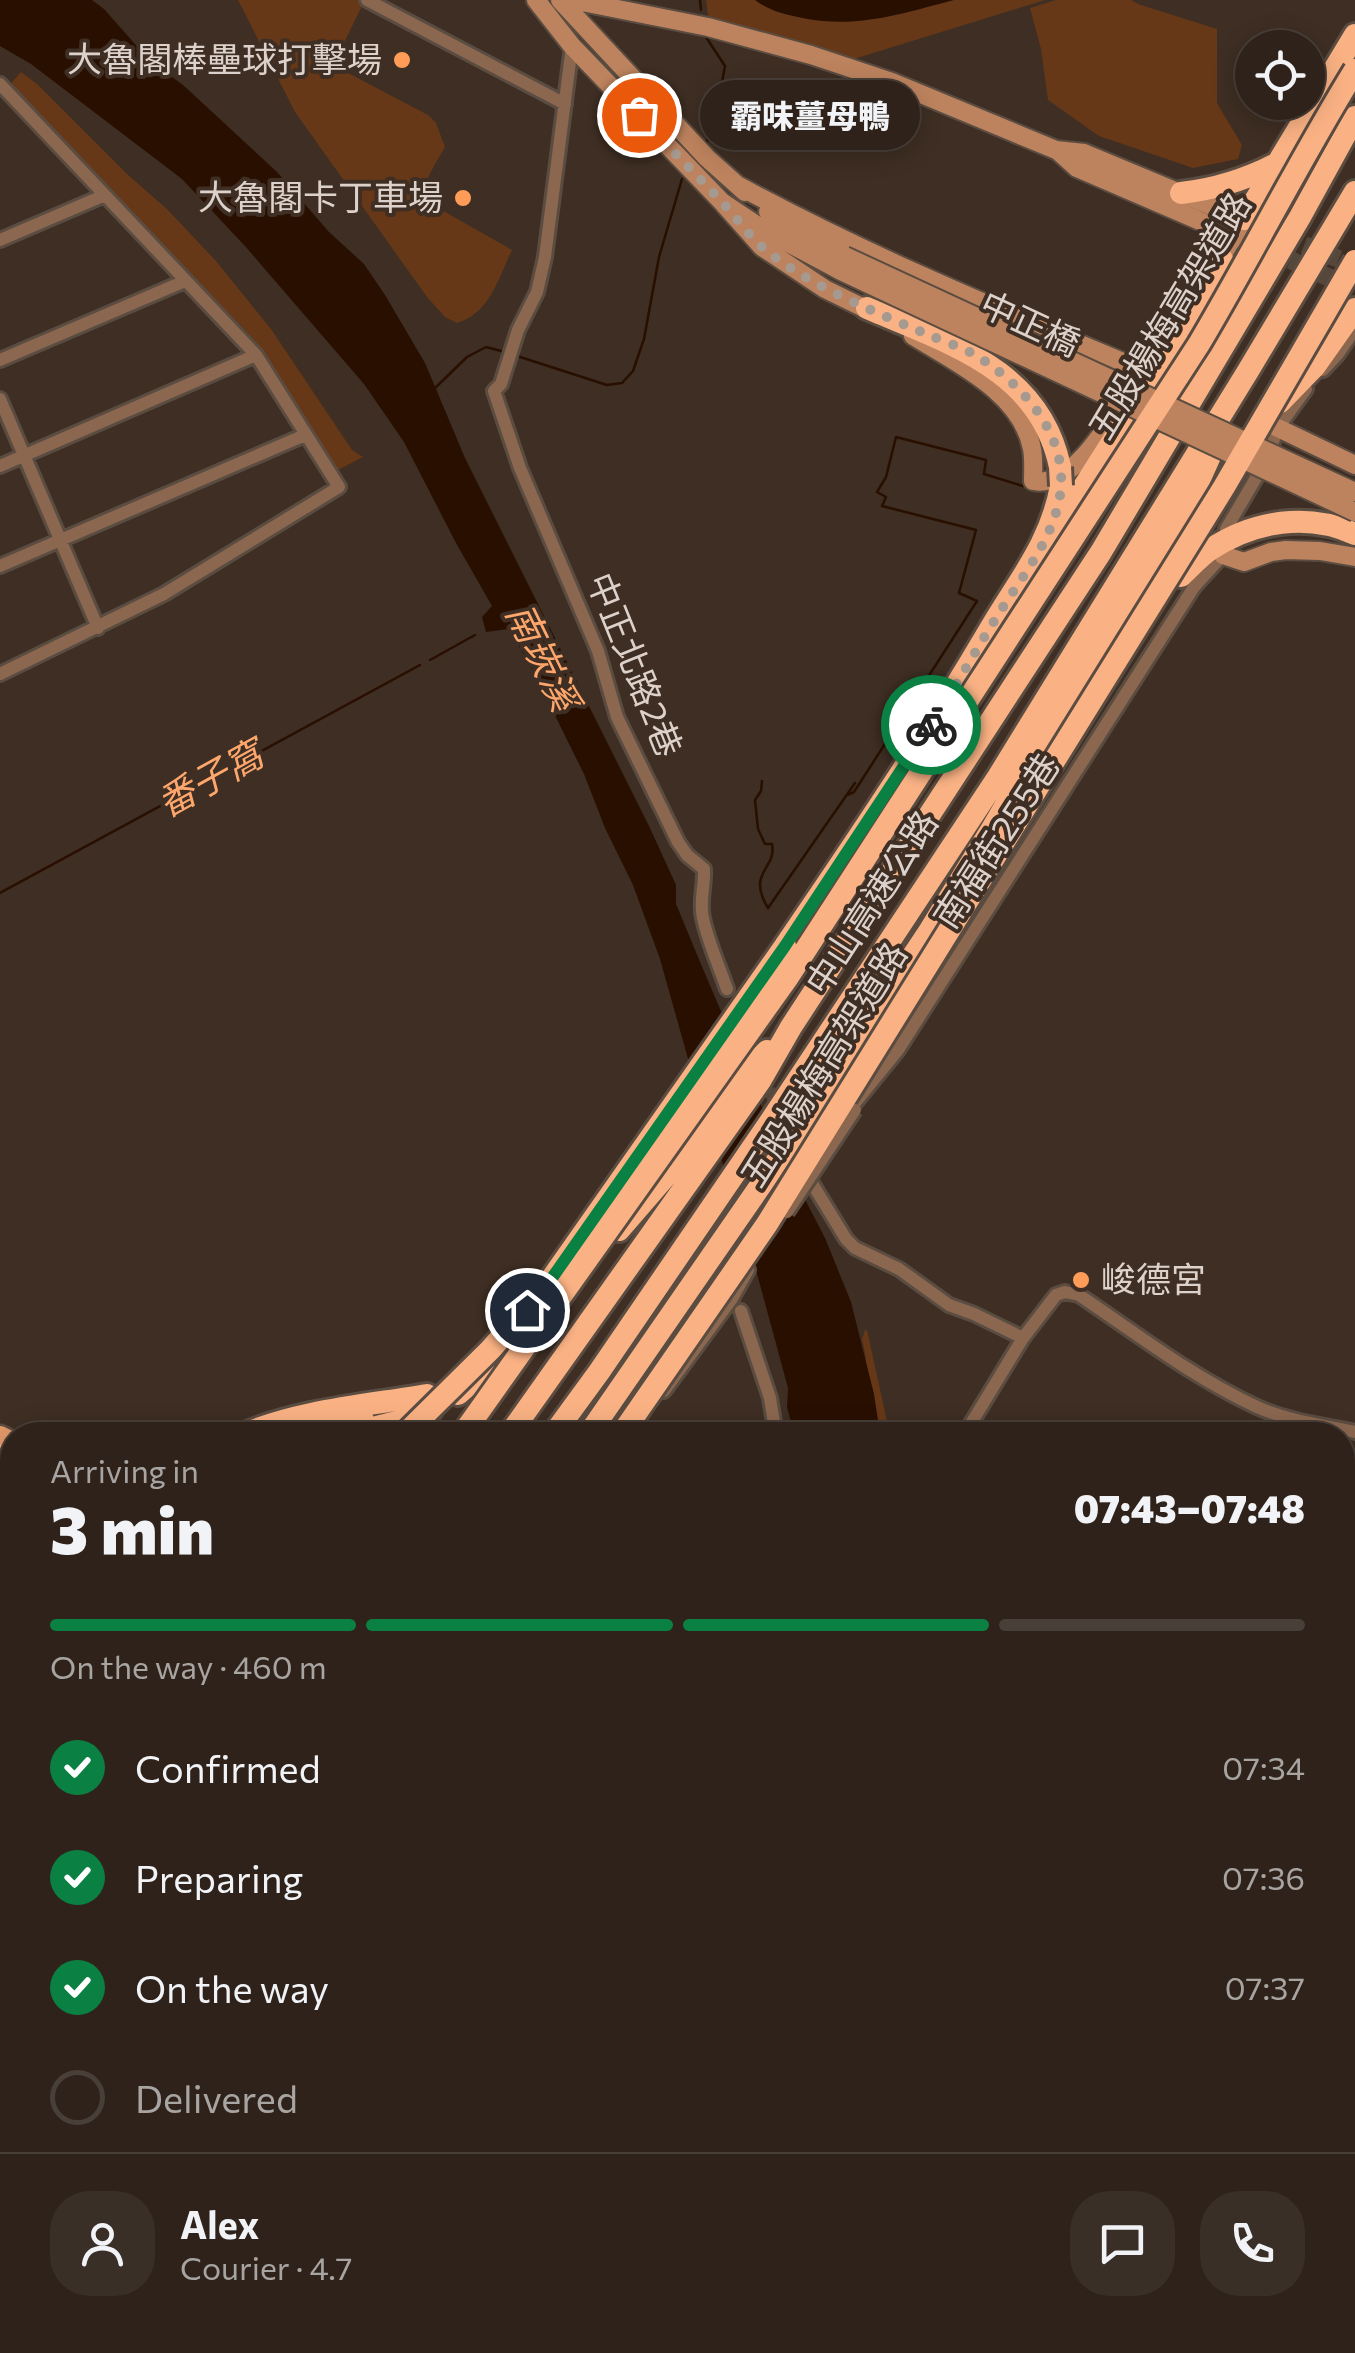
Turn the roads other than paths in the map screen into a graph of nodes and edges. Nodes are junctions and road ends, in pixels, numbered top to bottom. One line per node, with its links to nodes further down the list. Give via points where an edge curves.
1 (367, 0): 9 (street)
2 (536, 0): 6 (street)
3 (560, 0): 13 (street)
4 (572, 0): 11 (street, via 811,55)
5 (1355, 35): 12 (highway)
6 (572, 46): 9 (street, 中正北路2巷); 17 (street)
7 (1355, 70): 65 (highway, 五股楊梅高架道路, bridge, via 1200,344 788,976)
8 (0, 84): 16 (street)
9 (565, 104): 52 (street, 中正北路2巷, via 537,292 494,390 598,651 617,717 678,842 704,869 703,919)
10 (1355, 117): 54 (highway, 中山高速公路, via 1102,552)
11 (1056, 150): 15 (street, via 1084,153); 18 (street, via 1077,168)
12 (1279, 162): 15 (highway, via 1250,178); 18 (highway)
13 (739, 186): 23 (street); 32 (street, via 942,286)
14 (1355, 192): 33 (highway, 中山高速公路)
15 (1181, 193): 18 (street)
16 (105, 195): 20 (street); 25 (street)
17 (722, 202): 23 (street, via 764,230); 27 (street, via 762,248)
18 (1240, 228): 19 (street); 21 (street)
19 (1266, 239)
20 (0, 240)
21 (1222, 259): 32 (street, via 1148,364); 47 (highway)
22 (1350, 262): 69 (highway, 五股楊梅高架道路, bridge, via 1224,487 767,1224)
23 (843, 264): 40 (street, 中正橋, bridge); 41 (street, 中正橋, bridge)
24 (1332, 279): 26 (street)
25 (186, 281): 30 (street); 31 (street)
26 (1355, 290)
27 (867, 308): 32 (street, via 994,389 1019,415 1032,447 1033,481 1052,480 1086,454 1138,379); 47 (highway, via 978,356 1012,382 1046,424 1061,477 1053,521)
28 (1355, 309): 49 (highway, via 1281,401)
29 (1355, 329): 35 (street)
30 (256, 355): 36 (street); 37 (street)
31 (0, 360)
32 (1137, 368)
33 (1248, 371): 55 (highway, via 1193,494); 67 (highway, 中山高速公路, via 998,777)
34 (0, 399): 37 (street)
35 (1278, 428): 38 (street); 42 (street)
36 (306, 434): 44 (street); 50 (street, via 338,487)
37 (24, 456): 39 (street); 44 (street)
38 (1355, 465)
39 (0, 466)
40 (1355, 492)
41 (1355, 512)
42 (1226, 529)
43 (1355, 534): 49 (highway, via 1309,520 1270,523 1210,549)
44 (61, 540): 48 (street); 50 (street)
45 (1223, 555): 46 (street, via 1244,562 1286,550); 53 (street, 南福街255巷, via 1194,587)
46 (1355, 557)
47 (1033, 564): 64 (highway, bridge, via 785,946 545,1288)
48 (0, 566)
49 (1181, 576): 55 (highway, via 937,962 824,1122)
50 (98, 628): 51 (street)
51 (0, 674)
52 (727, 989)
53 (898, 1050): 58 (street, 南福街255巷, via 807,1175 855,1248 949,1304); 70 (street, bridge)
54 (757, 1072): 57 (highway); 66 (highway, via 702,1162)
55 (791, 1147): 68 (highway)
56 (740, 1311): 71 (street)
57 (534, 1323): 59 (highway); 63 (highway, via 437,1408)
58 (1024, 1338): 60 (street, via 1056,1295 1079,1295 1213,1383); 72 (street)
59 (427, 1395): 61 (highway); 62 (highway)
60 (1298, 1420): 73 (street)
61 (283, 1422)
62 (344, 1422)
63 (396, 1422)
64 (417, 1422)
65 (471, 1422)
66 (519, 1422)
67 (562, 1422)
68 (597, 1422)
69 (630, 1422)
70 (644, 1422)
71 (774, 1422)
72 (972, 1422)
73 (1308, 1422)

